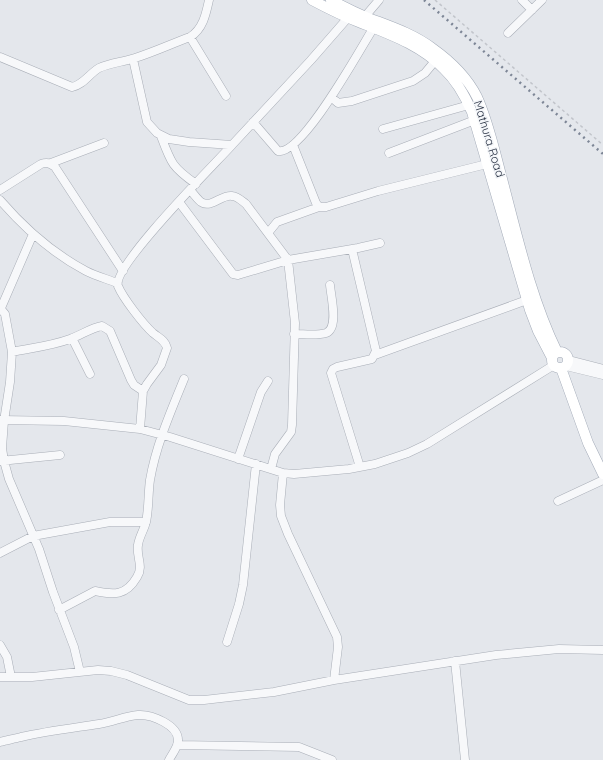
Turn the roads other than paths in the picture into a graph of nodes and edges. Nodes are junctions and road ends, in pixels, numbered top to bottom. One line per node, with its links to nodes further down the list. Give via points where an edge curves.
1 (209, 0): 12 (street, via 202,25)
2 (312, 0): 8 (main road)
3 (330, 0): 8 (main road)
4 (379, 0): 9 (street)
5 (522, 0): 7 (street)
6 (542, 0): 7 (street)
7 (532, 10): 11 (street)
8 (351, 15): 9 (main road); 20 (street)
9 (362, 19): 10 (main road, Mathura Road); 37 (main road, Mathura Road, via 405,32 432,48 454,66 468,82 477,97 486,123)
10 (374, 27): 15 (main road, Mathura Road, via 404,41); 17 (street)
11 (508, 33)
12 (190, 37): 14 (street); 16 (street)
13 (0, 57): 14 (street, via 72,87 81,84 101,68)
14 (133, 59): 22 (street, via 147,122)
15 (435, 61): 17 (street, via 425,73 412,81 352,101 338,103); 18 (main road, Mathura Road, via 461,89)
16 (226, 96)
17 (330, 97): 25 (street, via 316,121)
18 (469, 105): 19 (main road, Mathura Road); 21 (street)
19 (475, 120): 26 (street); 28 (main road, Mathura Road)
20 (253, 122): 24 (street); 25 (street, via 278,151 282,152)
21 (384, 130)
22 (161, 136): 24 (street, via 189,142); 29 (street, via 174,166)
23 (104, 143): 27 (street)
24 (232, 145): 29 (street)
25 (294, 145): 33 (street)
26 (389, 153)
27 (51, 163): 30 (street, via 41,164); 40 (street)
28 (487, 164): 33 (street); 37 (main road, Mathura Road)
29 (193, 187): 32 (street); 34 (street, via 202,202 207,204 226,196 238,198 246,204)
30 (0, 190)
31 (0, 200): 35 (street)
32 (179, 202): 39 (street, via 233,274 238,275); 40 (street, via 147,236)
33 (319, 207): 34 (street, via 278,222)
34 (268, 233): 39 (street)
35 (33, 234): 41 (street, via 87,272); 44 (street)
36 (380, 243): 38 (street)
37 (515, 246): 43 (main road, Mathura Road); 50 (main road, Mathura Road)
38 (352, 249): 39 (street); 49 (street)
39 (288, 260): 46 (street)
40 (123, 271): 41 (street)
41 (118, 283): 56 (street, via 120,291 135,312 167,348 161,365)
42 (330, 285): 46 (street, via 334,323 332,329 322,334)
43 (527, 300): 49 (street); 50 (main road, Mathura Road, via 538,331)
44 (0, 308): 45 (street, via 5,314)
45 (4, 328): 48 (street)
46 (294, 334): 65 (street, via 291,432 275,454)
47 (72, 338): 48 (street); 52 (street); 56 (street, via 97,327 107,328 134,385)
48 (12, 352): 57 (street, via 10,382)
49 (375, 355): 64 (street, via 369,360 336,367 331,373)
50 (560, 361): 51 (street); 53 (street); 64 (street, via 427,444 408,453); 67 (main road, Mathura Road, via 588,443)
51 (603, 369)
52 (90, 374)
53 (603, 374)
54 (184, 379): 59 (street)
55 (268, 381): 61 (street, via 261,392)
56 (143, 391): 58 (street)
57 (2, 420): 58 (street, via 64,421); 62 (street)
58 (140, 429): 59 (street)
59 (162, 435): 61 (street); 70 (street, via 150,479)
60 (60, 455): 62 (street)
61 (238, 459): 63 (street)
62 (2, 461): 71 (street)
63 (256, 464): 65 (street); 74 (street, via 243,585)
64 (360, 467): 66 (street)
65 (271, 469): 66 (street)
66 (283, 473): 81 (street, via 281,516 337,637)
67 (603, 474)
68 (603, 480): 69 (street)
69 (558, 501)
70 (146, 522): 71 (street, via 110,522); 73 (street, via 138,547 140,571 131,586 115,594 95,591)
71 (33, 536): 72 (street); 73 (street)
72 (0, 553)
73 (59, 610): 78 (street, via 74,647)
74 (227, 642)
75 (0, 645): 80 (street, via 7,656)
76 (603, 650): 77 (street, via 536,651)
77 (455, 661): 81 (street); 86 (street)
78 (80, 672): 80 (street); 81 (street, via 98,670 122,673 189,700 274,692)
79 (0, 677): 80 (street)
80 (11, 677)
81 (334, 680)
82 (0, 742): 83 (street, via 47,730 100,724 143,714 174,728)
83 (177, 745): 84 (street); 85 (street, via 299,747)
84 (169, 760)
85 (332, 760)
86 (466, 760)

